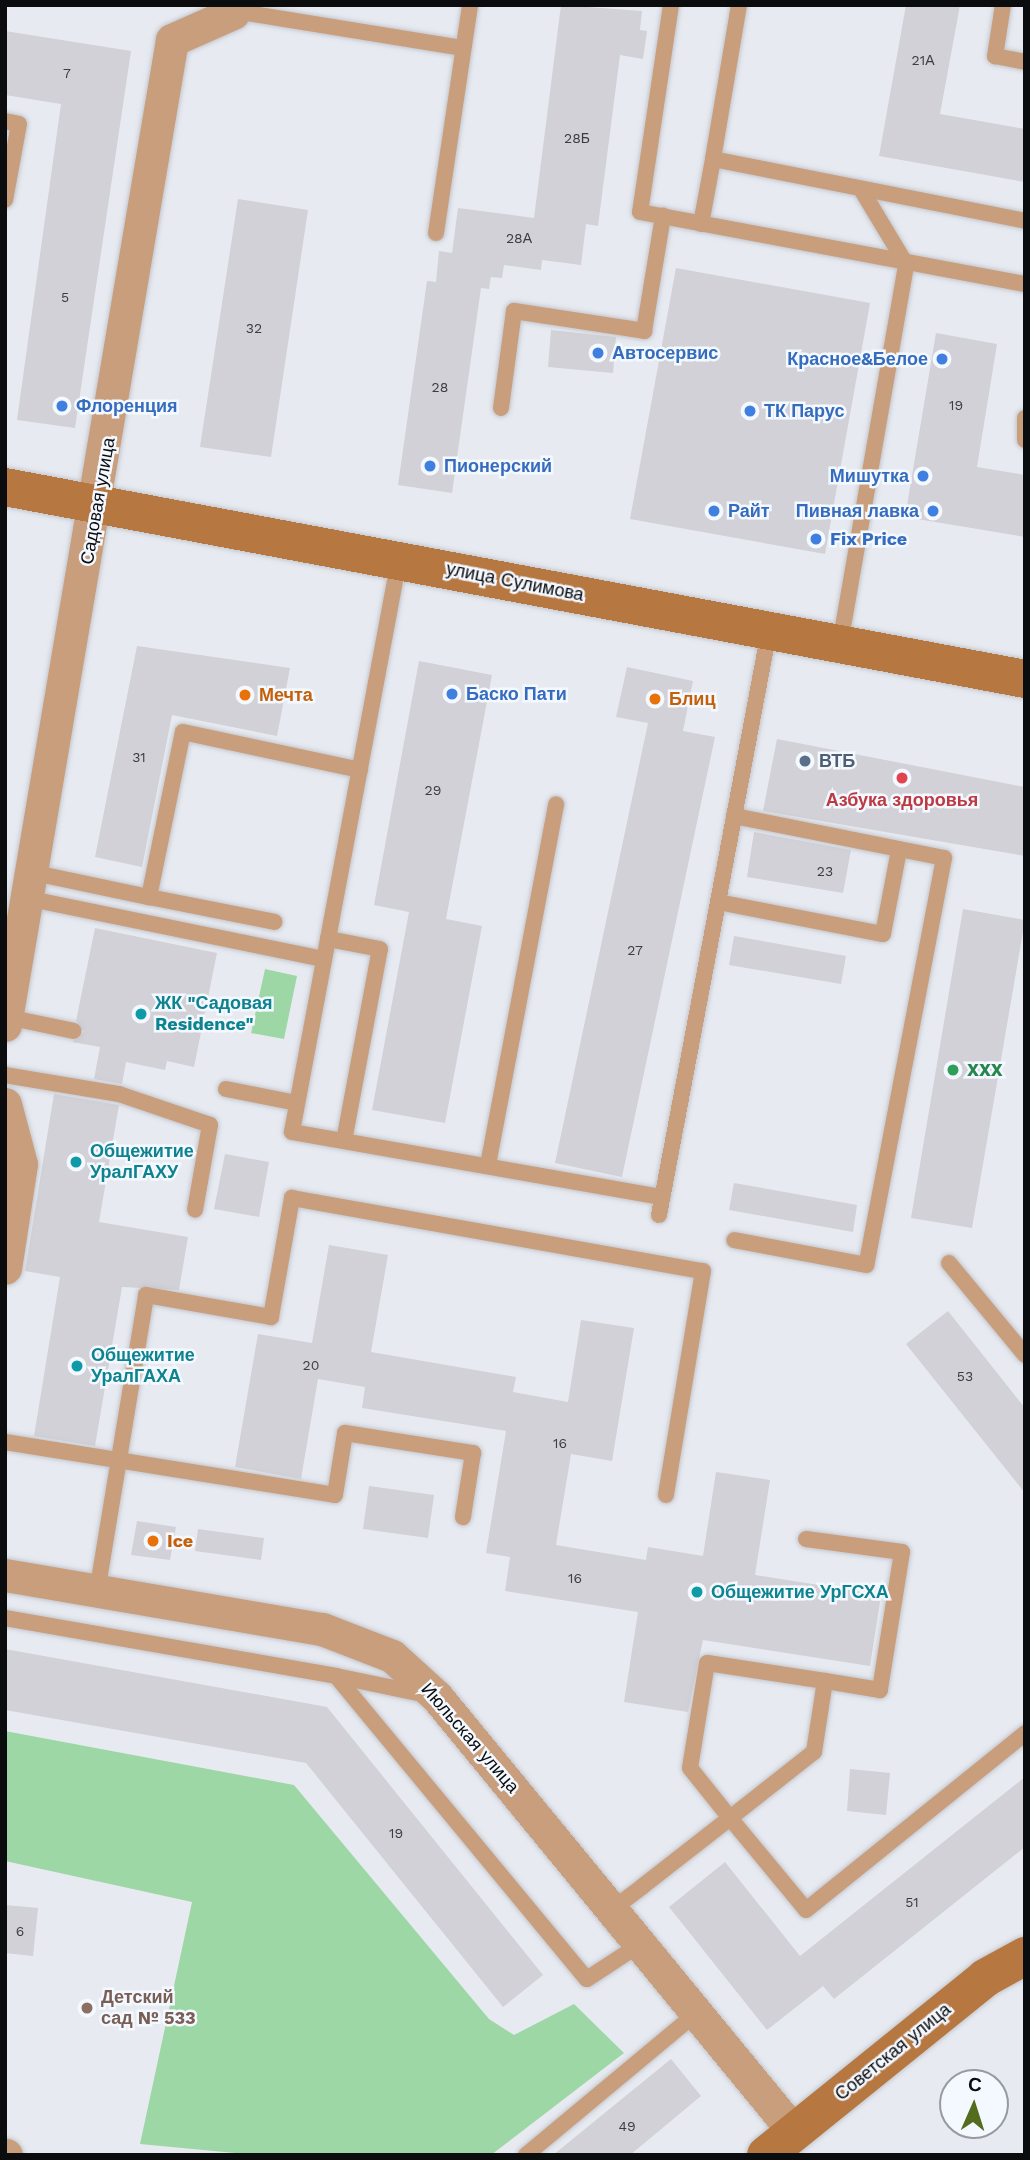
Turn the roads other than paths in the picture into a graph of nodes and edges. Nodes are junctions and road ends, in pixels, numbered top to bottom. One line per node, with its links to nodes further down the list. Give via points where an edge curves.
1 (470, 5): 6 (lane)
2 (671, 5): 12 (lane, via 640,212)
3 (739, 5): 9 (lane)
4 (1003, 5): 7 (lane, via 995,56)
5 (234, 9): 6 (lane); 22 (street, Садовая улица, via 172,40)
6 (463, 48): 15 (lane)
7 (1025, 62)
8 (5, 121): 11 (lane, via 19,124)
9 (713, 159): 10 (lane); 14 (lane)
10 (861, 189): 13 (lane); 16 (lane)
11 (5, 200)
12 (663, 216): 14 (lane); 18 (lane, via 644,331 514,311)
13 (1025, 221)
14 (701, 224): 16 (lane)
15 (436, 233)
16 (906, 264): 17 (lane); 25 (lane)
17 (1025, 284)
18 (500, 408)
19 (1025, 418): 20 (lane)
20 (1025, 440)
21 (5, 487): 22 (main road, улица Сулимова)
22 (97, 503): 23 (main road, улица Сулимова); 31 (street, Садовая улица)
23 (399, 560): 24 (main road, улица Сулимова); 27 (lane)
24 (769, 631): 25 (main road, улица Сулимова); 29 (lane)
25 (840, 644): 26 (main road, улица Сулимова)
26 (1025, 679)
27 (359, 770): 32 (lane, via 183,732); 35 (lane)
28 (556, 804): 44 (lane)
29 (734, 816): 30 (lane); 33 (lane)
30 (900, 850): 33 (lane, via 883,933); 48 (lane, via 944,858 866,1265)
31 (28, 885): 32 (lane); 36 (lane, via 184,938); 37 (street, Садовая улица)
32 (149, 897): 34 (lane)
33 (718, 902): 45 (lane)
34 (275, 922)
35 (328, 939): 36 (lane); 43 (lane, via 380,949)
36 (324, 959): 41 (lane)
37 (6, 1021): 38 (lane)
38 (74, 1031)
39 (5, 1075): 46 (lane, via 119,1094 210,1125)
40 (226, 1089): 41 (lane)
41 (297, 1103): 43 (lane, via 292,1132)
42 (5, 1104): 50 (street, via 22,1164)
43 (344, 1142): 44 (lane)
44 (488, 1165): 45 (lane)
45 (662, 1197): 47 (lane)
46 (195, 1210)
47 (659, 1214)
48 (734, 1240)
49 (949, 1264): 51 (lane)
50 (5, 1268)
51 (1025, 1355)
52 (5, 1442): 53 (lane)
53 (120, 1460): 54 (lane, via 146,1295 271,1317 292,1198 703,1271); 55 (lane, via 335,1495 345,1433 473,1453); 58 (lane)
54 (666, 1495)
55 (463, 1517)
56 (806, 1539): 61 (lane, via 902,1552 880,1689)
57 (5, 1575): 58 (street, Июльская улица)
58 (97, 1592): 62 (street, Июльская улица, via 356,1639 392,1656)
59 (5, 1618): 60 (lane)
60 (337, 1676): 62 (lane); 66 (lane, via 587,1979)
61 (825, 1681): 64 (lane, via 814,1752); 64 (lane, via 707,1662 690,1768)
62 (436, 1696): 65 (street, Июльская улица)
63 (1025, 1733): 64 (lane, via 806,1910)
64 (730, 1818): 65 (lane)
65 (614, 1908): 66 (street, Июльская улица)
66 (642, 1942): 68 (street, Июльская улица)
67 (1025, 1956): 69 (main road, Советская улица, via 985,1978)
68 (699, 2011): 69 (street, Июльская улица); 70 (lane)
69 (780, 2143)
70 (526, 2155)

